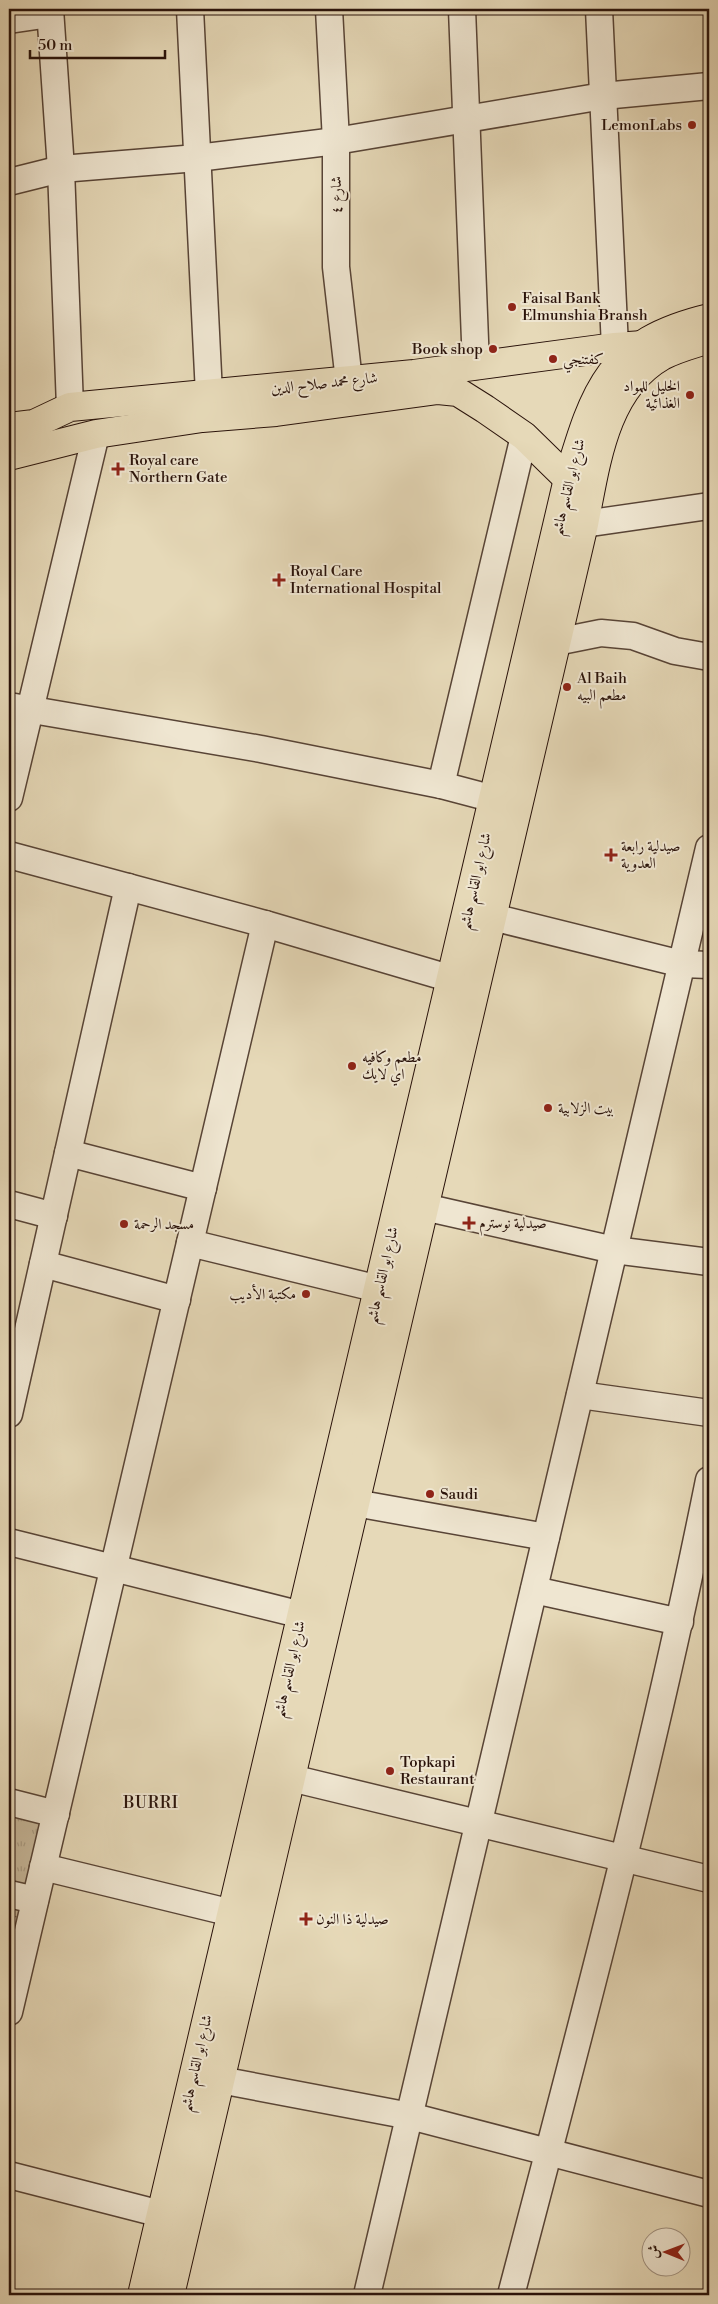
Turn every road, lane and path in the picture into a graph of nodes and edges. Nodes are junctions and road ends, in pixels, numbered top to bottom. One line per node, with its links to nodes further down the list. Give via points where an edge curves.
1 (190, 9): 11 (street)
2 (329, 9): 10 (street, شارع ٤)
3 (462, 9): 9 (street)
4 (599, 9): 8 (street)
5 (50, 11): 6 (street); 12 (street)
6 (9, 20)
7 (709, 86): 8 (street)
8 (603, 96): 9 (street); 17 (street)
9 (467, 118): 10 (street); 18 (street)
10 (336, 141): 11 (street); 19 (street, شارع ٤, via 336,267)
11 (197, 158): 12 (street); 20 (street)
12 (61, 169): 13 (street); 21 (street)
13 (9, 182)
14 (709, 318): 16 (main road, شارع ابو القاسم هاشم, via 681,325)
15 (709, 339): 28 (main road, شارع ابو القاسم هاشم, via 663,355 630,381 618,401 596,462)
16 (642, 345): 17 (main road, شارع محمد صلاح الدين); 26 (main road, شارع ابو القاسم هاشم, via 618,363 593,401)
17 (615, 347): 18 (main road, شارع محمد صلاح الدين)
18 (476, 366): 19 (main road, شارع محمد صلاح الدين)
19 (349, 381): 20 (main road, شارع محمد صلاح الدين)
20 (209, 394): 21 (main road, شارع محمد صلاح الدين)
21 (70, 407): 22 (main road, شارع محمد صلاح الدين, via 34,424)
22 (9, 427)
23 (96, 434): 24 (main road, شارع محمد صلاح الدين, via 438,390 458,392); 25 (main road, شارع محمد صلاح الدين); 31 (street)
24 (524, 436): 26 (main road, شارع محمد صلاح الدين); 32 (street)
25 (9, 456)
26 (568, 479): 34 (main road, شارع ابو القاسم هاشم)
27 (709, 506): 28 (street)
28 (584, 524): 29 (main road, شارع ابو القاسم هاشم)
29 (556, 642): 30 (street, via 600,633 633,636 675,651); 38 (main road, شارع ابو القاسم هاشم)
30 (709, 657)
31 (20, 709): 32 (street, via 261,749); 33 (street)
32 (441, 785): 34 (street)
33 (9, 798)
34 (494, 799): 42 (main road, شارع ابو القاسم هاشم)
35 (709, 848): 40 (street)
36 (9, 855): 37 (street)
37 (128, 887): 39 (street); 43 (street)
38 (492, 918): 40 (street); 46 (main road, شارع ابو القاسم هاشم)
39 (265, 924): 42 (street); 44 (street)
40 (682, 964): 41 (street); 49 (street)
41 (709, 965)
42 (452, 979): 52 (main road, شارع ابو القاسم هاشم)
43 (68, 1153): 44 (street); 47 (street)
44 (203, 1188): 48 (street)
45 (9, 1204): 47 (street)
46 (424, 1207): 49 (street); 58 (main road, شارع ابو القاسم هاشم)
47 (54, 1216): 51 (street)
48 (190, 1243): 52 (street); 53 (street)
49 (614, 1250): 50 (street); 54 (street)
50 (709, 1262)
51 (43, 1264): 53 (street); 56 (street)
52 (379, 1288): 64 (main road, شارع ابو القاسم هاشم)
53 (177, 1300): 61 (street)
54 (580, 1395): 55 (street); 59 (street)
55 (709, 1413)
56 (9, 1414)
57 (709, 1480): 63 (street)
58 (355, 1503): 59 (street); 66 (main road, شارع ابو القاسم هاشم)
59 (546, 1537): 62 (street)
60 (9, 1542): 61 (street)
61 (114, 1568): 64 (street); 68 (street)
62 (534, 1590): 65 (street); 69 (street)
63 (698, 1593): 65 (street)
64 (302, 1615): 75 (main road, شارع ابو القاسم هاشم)
65 (680, 1622): 70 (street)
66 (291, 1778): 69 (street); 77 (main road, شارع ابو القاسم هاشم)
67 (9, 1802): 68 (street)
68 (56, 1814): 71 (street)
69 (479, 1824): 70 (street); 78 (street)
70 (624, 1858): 72 (street); 79 (street)
71 (43, 1867): 74 (street); 75 (street)
72 (709, 1878)
73 (9, 1894): 74 (street)
74 (35, 1900): 76 (street)
75 (232, 1912): 82 (main road, شارع ابو القاسم هاشم)
76 (9, 2012)
77 (220, 2080): 78 (street); 84 (main road, شارع ابو القاسم هاشم)
78 (410, 2116): 79 (street); 85 (street)
79 (549, 2152): 81 (street); 86 (street)
80 (9, 2175): 82 (street)
81 (709, 2194)
82 (161, 2214): 83 (main road, شارع ابو القاسم هاشم)
83 (142, 2295)
84 (170, 2295)
85 (367, 2295)
86 (512, 2295)

